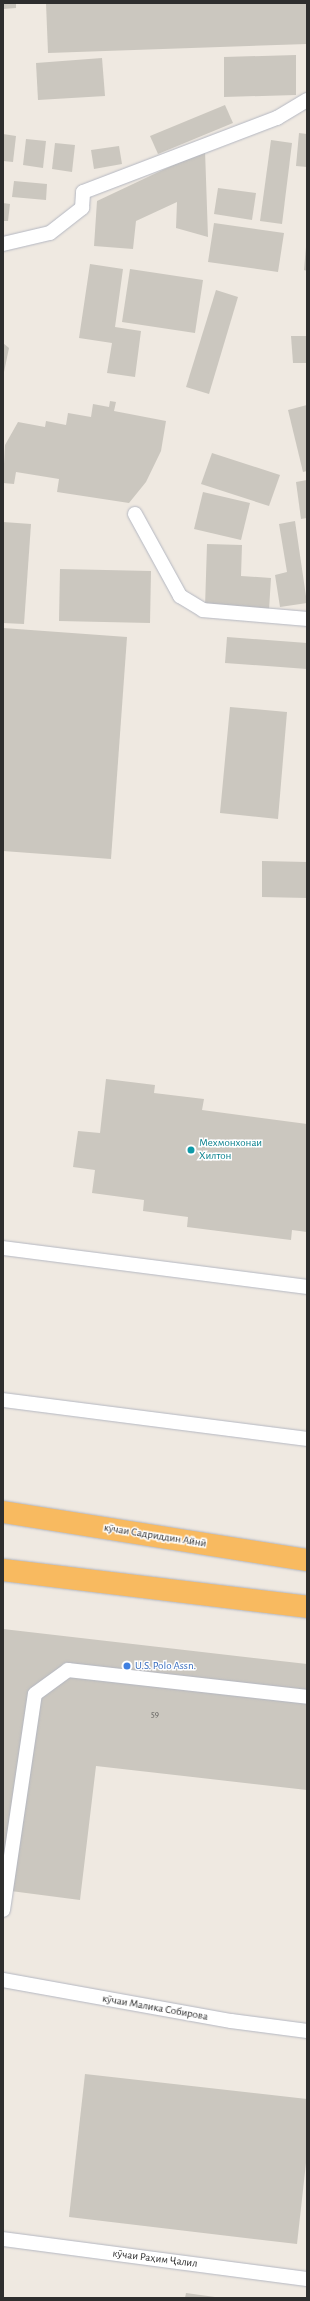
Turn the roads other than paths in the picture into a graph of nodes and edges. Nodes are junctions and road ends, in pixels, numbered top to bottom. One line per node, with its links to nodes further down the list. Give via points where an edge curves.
1 (307, 100): 2 (lane, via 277,118 83,192 82,208 50,233)
2 (3, 244)
3 (135, 514): 4 (lane, via 180,596 203,610)
4 (307, 619)
5 (3, 1248): 6 (lane)
6 (307, 1287)
7 (3, 1400): 8 (lane)
8 (307, 1439)
9 (3, 1512): 10 (highway, кӯчаи Садриддин Айнӣ)
10 (307, 1560)
11 (3, 1570): 12 (highway)
12 (307, 1607)
13 (307, 1696): 14 (lane, via 68,1670 35,1694)
14 (3, 1910)
15 (3, 1980): 16 (lane, кӯчаи Малика Собирова, via 231,2022)
16 (307, 2031)
17 (3, 2239): 18 (lane, кӯчаи Раҳим Ҷалил)
18 (307, 2279)

